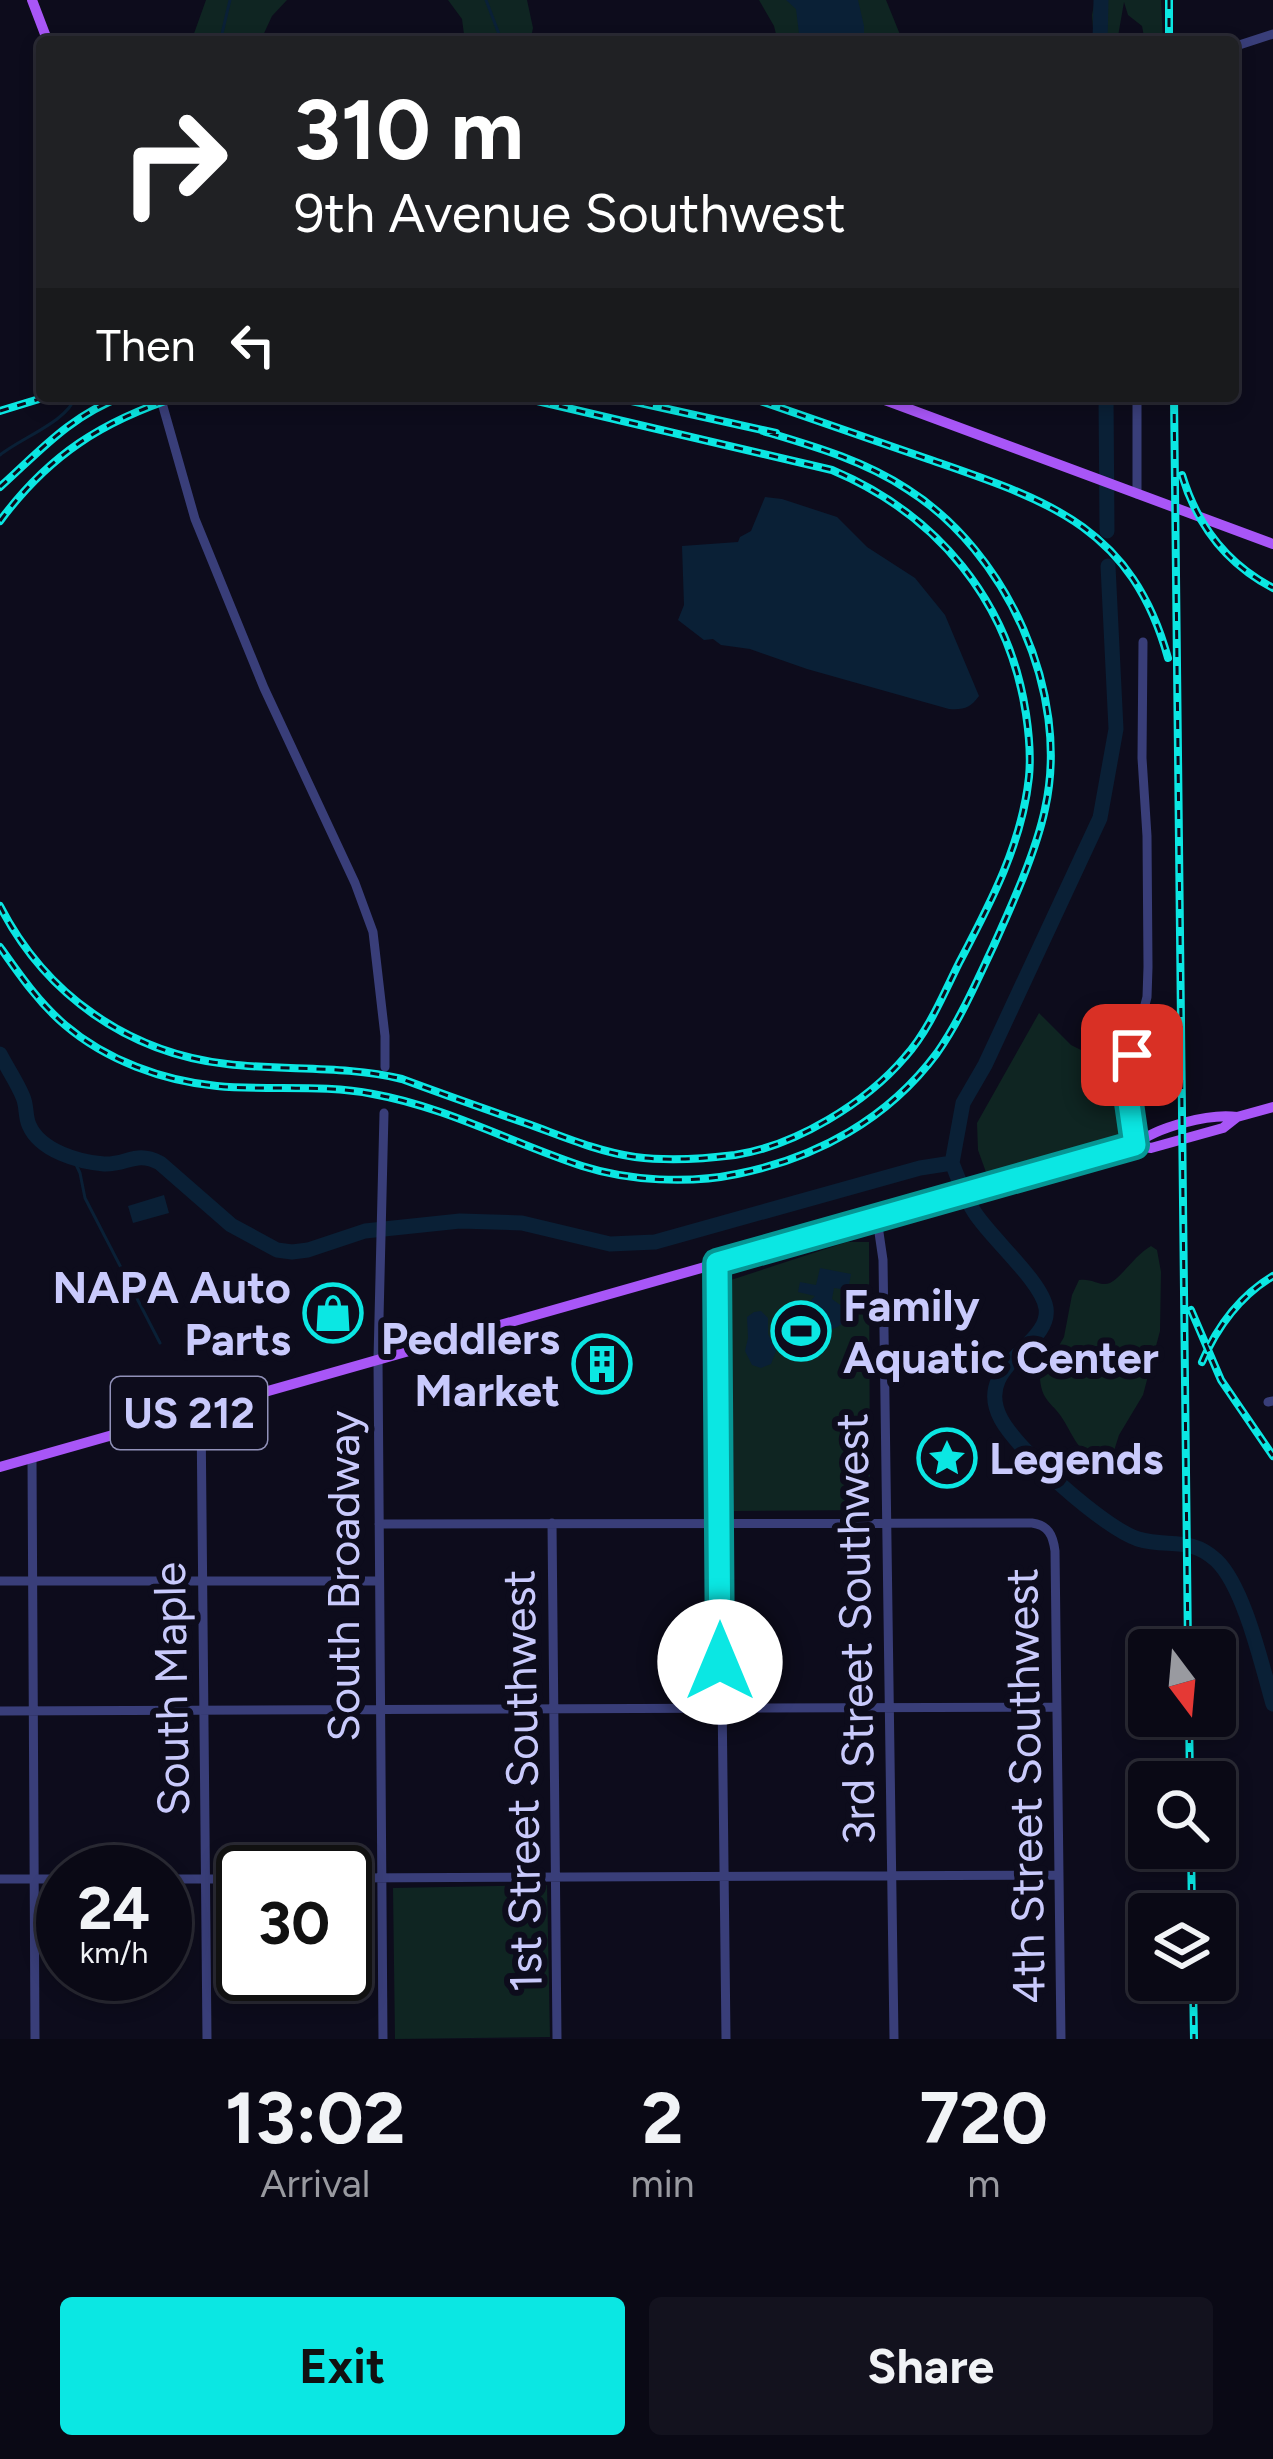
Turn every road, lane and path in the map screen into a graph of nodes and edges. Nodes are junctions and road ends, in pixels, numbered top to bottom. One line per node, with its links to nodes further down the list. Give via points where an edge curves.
1 (32, 0): 3 (main road)
2 (1273, 34): 4 (street)
3 (45, 36)
4 (1239, 45)
5 (162, 402): 11 (street, via 203,540 373,932)
6 (890, 402): 8 (main road)
7 (1137, 402): 8 (street)
8 (1137, 494): 9 (main road)
9 (1273, 544)
10 (1143, 642): 14 (street, via 1148,967 1132,1055)
11 (385, 1067)
12 (1273, 1107): 14 (main road, US 212, via 1219,1114)
13 (384, 1113): 17 (street, South Broadway)
14 (1135, 1145): 15 (main road, US 212)
15 (877, 1219): 16 (main road, US 212); 23 (street, 3rd Street Southwest)
16 (717, 1263): 17 (main road, US 212); 22 (street)
17 (379, 1359): 18 (main road, US 212); 24 (street, South Broadway)
18 (201, 1410): 19 (main road, US 212); 26 (street, South Maple)
19 (32, 1457): 20 (main road, US 212); 25 (street)
20 (0, 1467)
21 (552, 1523): 22 (street); 24 (street); 32 (street, 1st Street Southwest)
22 (720, 1523): 23 (street); 30 (street)
23 (887, 1523): 29 (street, 4th Street Southwest, via 1032,1522 1050,1532); 31 (street, 3rd Street Southwest)
24 (379, 1524): 28 (street, South Broadway)
25 (32, 1581): 26 (street); 27 (street); 36 (street)
26 (202, 1581): 28 (street); 33 (street, South Maple)
27 (0, 1582)
28 (379, 1582): 34 (street, South Broadway)
29 (1058, 1707): 31 (street); 37 (street, 4th Street Southwest)
30 (720, 1708): 31 (street); 32 (street); 40 (street)
31 (889, 1708): 38 (street, 3rd Street Southwest)
32 (553, 1709): 34 (street); 39 (street, 1st Street Southwest)
33 (203, 1710): 34 (street); 36 (street); 46 (street, South Maple)
34 (380, 1710): 42 (street, South Broadway)
35 (0, 1711): 36 (street)
36 (32, 1711): 44 (street)
37 (1059, 1875): 38 (street); 54 (street, 4th Street Southwest)
38 (891, 1876): 40 (street); 53 (street, 3rd Street Southwest)
39 (556, 1877): 40 (street); 42 (street); 51 (street, 1st Street Southwest)
40 (723, 1877): 52 (street)
41 (372, 1878): 42 (street)
42 (380, 1878): 50 (street, South Broadway)
43 (0, 1879): 44 (street)
44 (34, 1879): 48 (street)
45 (192, 1879): 46 (street)
46 (206, 1879): 47 (street); 49 (street, South Maple)
47 (216, 1879)
48 (35, 2039)
49 (207, 2039)
50 (383, 2039)
51 (557, 2039)
52 (725, 2039)
53 (893, 2039)
54 (1061, 2039)

